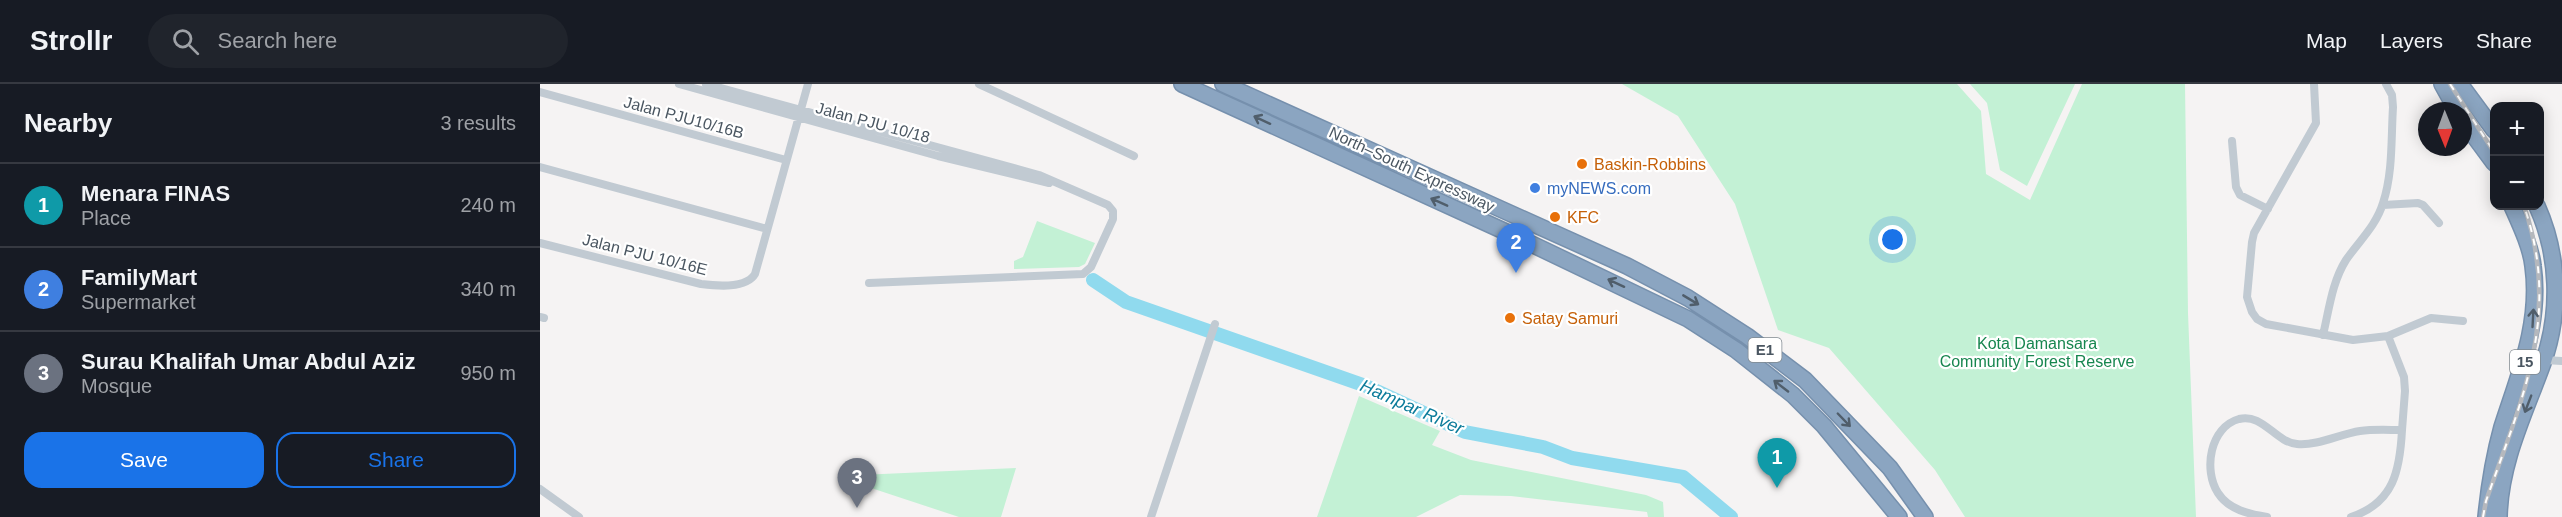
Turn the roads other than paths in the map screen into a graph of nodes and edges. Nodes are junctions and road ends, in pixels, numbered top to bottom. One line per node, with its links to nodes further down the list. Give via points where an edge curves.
1 (679, 84): 13 (street, Jalan PJU 10/18)
2 (706, 84): 13 (street, Jalan PJU 10/18)
3 (808, 84): 13 (street)
4 (979, 84): 17 (street)
5 (1182, 84): 39 (highway, North–South Expressway / E1, one-way to 5, via 1824,426 1793,396 1688,319)
6 (1223, 84): 40 (highway, North–South Expressway / E1, one-way to 40, via 1627,266 1688,298 1805,380 1890,468)
7 (2314, 84): 22 (street, via 2316,123)
8 (2386, 84): 21 (street, via 2393,107 2389,182)
9 (2442, 84): 12 (highway)
10 (2460, 84): 14 (highway)
11 (540, 92): 19 (street, Jalan PJU10/16B)
12 (2452, 102)
13 (799, 114): 19 (street); 28 (street, Jalan PJU 10/18, via 1061,185 1108,204 1113,211 1091,267 1083,274)
14 (2490, 125)
15 (2472, 132): 18 (highway)
16 (2232, 141): 22 (street, via 2240,195)
17 (1134, 156)
18 (2490, 157)
19 (786, 160): 26 (street)
20 (540, 167): 26 (street)
21 (2383, 205): 25 (street, via 2418,203); 31 (street, via 2371,229 2345,262 2334,287)
22 (2268, 209): 31 (street, via 2254,233 2249,304 2257,319 2266,324)
23 (2513, 210): 43 (highway, 15, one-way to 23, via 2502,428 2533,323 2533,265)
24 (2539, 210): 33 (highway, 15, via 2547,228 2556,275 2554,320)
25 (2439, 223)
26 (767, 229): 27 (street, Jalan PJU 10/16E, via 756,274 745,283 713,286)
27 (540, 243)
28 (869, 283)
29 (2463, 321): 32 (street, via 2432,318)
30 (1215, 324): 38 (street)
31 (2323, 335): 32 (street, via 2354,340)
32 (2388, 336): 35 (street, via 2404,377)
33 (2544, 360): 34 (street); 44 (highway, 15, one-way to 44, via 2508,457)
34 (2562, 361)
35 (2402, 430): 41 (street, via 2362,431 2296,444 2247,418 2227,426 2212,449 2211,468 2218,493 2242,512); 42 (street, via 2400,462 2390,488 2362,513)
36 (540, 489): 37 (street)
37 (579, 517)
38 (1151, 517)
39 (1899, 517)
40 (1925, 517)
41 (2267, 517)
42 (2351, 517)
43 (2486, 517)
44 (2499, 517)

